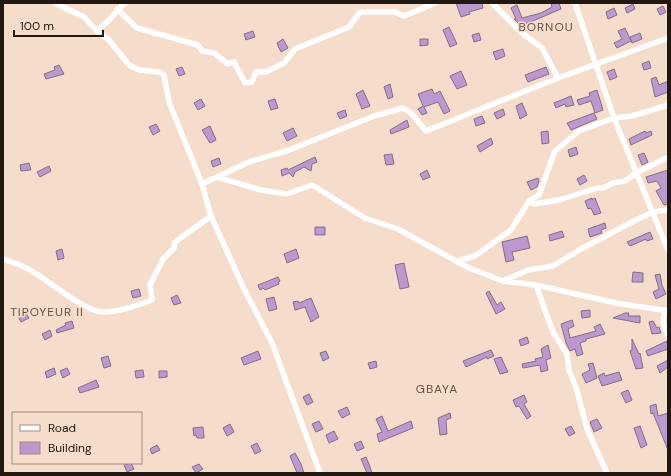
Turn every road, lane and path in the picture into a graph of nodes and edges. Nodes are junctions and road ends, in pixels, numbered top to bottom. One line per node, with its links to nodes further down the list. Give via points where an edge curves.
1 (55, 3): 7 (street, via 84,17)
2 (125, 3): 6 (street)
3 (435, 3): 6 (street, via 404,16 395,12 360,12 348,27 295,49 284,63 266,72 256,72 252,82 245,83 234,62 228,64 214,53 202,51 198,45 137,28)
4 (492, 3): 10 (street, via 521,32 542,48)
5 (575, 3): 9 (street)
6 (117, 10): 7 (street, via 105,25)
7 (96, 30): 16 (street, via 109,40 129,65 139,70 159,72 164,76 178,129)
8 (668, 38): 9 (street)
9 (596, 65): 10 (street); 12 (street)
10 (558, 78): 15 (street, via 426,131 411,113 403,108 374,116 288,150 249,162)
11 (668, 104): 12 (street, via 632,116)
12 (614, 118): 14 (street); 17 (street, via 579,131 555,150 539,195)
13 (668, 157): 14 (street)
14 (636, 173): 17 (street, via 625,181 559,200 534,204); 19 (street)
15 (217, 177): 16 (street); 23 (street, via 261,190 287,194 312,184 365,218 398,230)
16 (202, 184): 20 (street)
17 (529, 201): 23 (street, via 511,230 475,256)
18 (668, 210): 19 (street)
19 (653, 212): 21 (street); 24 (street, via 598,239 553,266 528,270)
20 (211, 216): 22 (street, via 175,242 174,248 163,259 150,285 152,300 141,305 103,312 85,306 27,268); 28 (street, via 272,343)
21 (668, 250)
22 (3, 259)
23 (458, 261): 24 (street)
24 (503, 281): 25 (street)
25 (536, 285): 26 (street, via 616,304); 29 (street, via 553,332 567,354 569,370 587,429)
26 (666, 310): 27 (street, via 663,321)
27 (668, 337)
28 (320, 473)
29 (607, 473)

